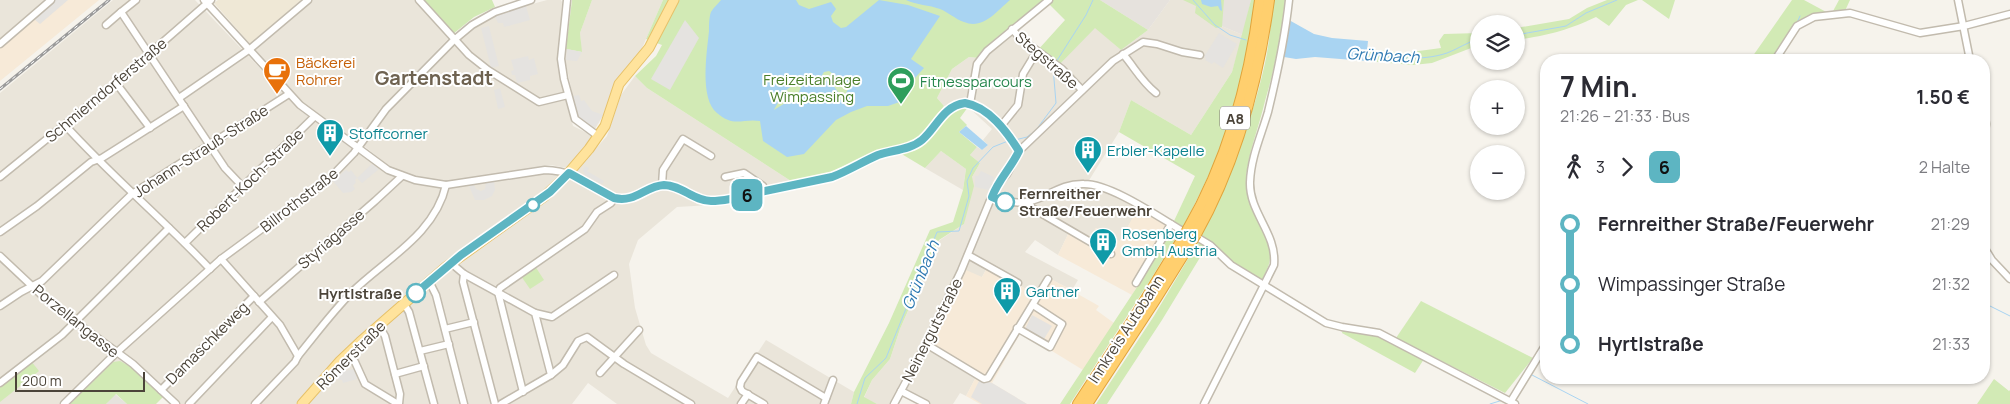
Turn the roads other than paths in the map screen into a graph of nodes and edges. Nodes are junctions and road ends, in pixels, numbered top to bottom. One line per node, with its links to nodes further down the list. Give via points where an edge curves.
1 (51, 0): 20 (street)
2 (136, 0): 14 (street)
3 (308, 0): 21 (street)
4 (419, 0): 19 (street)
5 (531, 0): 19 (street, Billrothstraße, via 480,20)
6 (567, 0): 32 (street, via 561,64)
7 (674, 0): 40 (main road, Römerstraße, via 649,48 619,84 605,126)
8 (1049, 0): 18 (street)
9 (1260, 0): 61 (highway, Innkreis Autobahn / A8, via 1250,64 1239,105 1225,149)
10 (1269, 0): 61 (highway, Innkreis Autobahn / A8, via 1247,109 1215,196)
11 (1289, 0): 77 (street, via 1276,81 1251,162 1251,194 1271,238 1275,256)
12 (1958, 0): 17 (street)
13 (207, 1): 21 (street); 23 (street, Schmierndorferstraße)
14 (121, 12): 16 (street); 23 (street)
15 (2010, 14): 17 (street)
16 (106, 25)
17 (1964, 26): 25 (street, via 1920,33 1850,14 1814,17 1797,26); 26 (street)
18 (1012, 29): 22 (street, Stegstraße); 34 (street, via 977,64)
19 (454, 40): 32 (street, via 488,70 534,100); 42 (street, Billrothstraße, via 386,109)
20 (0, 44)
21 (250, 49): 31 (street); 33 (street)
22 (1037, 51): 29 (street, Stegstraße); 38 (street, via 1024,74 1018,105)
23 (149, 54): 28 (street, Schmierndorferstraße); 33 (street)
24 (1123, 54): 27 (street, Neinergutstraße, via 1143,42); 29 (street, Neinergutstraße); 30 (street, via 1142,81)
25 (1779, 54)
26 (1969, 54)
27 (1200, 55)
28 (116, 83): 37 (street, Schmierndorferstraße); 39 (street)
29 (1082, 90): 43 (street, Neinergutstraße)
30 (1156, 93)
31 (289, 94): 36 (street); 41 (street, Johann-Strauß-Straße)
32 (568, 95): 40 (street, via 575,119)
33 (179, 98): 35 (street)
34 (970, 104): 38 (street); 53 (street, via 948,109 928,134 912,146 880,154 832,177)
35 (184, 106): 39 (street); 41 (street)
36 (314, 117): 42 (street); 52 (street, Robert-Koch-Straße)
37 (65, 125): 45 (street); 48 (street, Schmierndorferstraße)
38 (1001, 126): 43 (street)
39 (150, 128): 45 (street)
40 (598, 136): 46 (main road, Römerstraße)
41 (210, 145): 52 (street); 54 (street, Johann-Strauß-Straße)
42 (358, 147): 47 (street, via 388,170); 67 (street, Billrothstraße, via 320,188)
43 (1019, 151): 55 (street, Neinergutstraße)
44 (711, 156): 51 (street, via 683,139 663,170)
45 (97, 160): 54 (street); 60 (street)
46 (569, 173): 50 (street, via 545,170); 56 (street); 68 (main road, Römerstraße, via 544,196)
47 (402, 176): 50 (street); 81 (street, Styriagasse)
48 (0, 177)
49 (725, 177): 53 (street, via 744,173 763,186)
50 (446, 185): 99 (street, via 431,221 352,292)
51 (662, 185): 53 (street, via 710,201); 56 (street, via 628,199)
52 (243, 187): 62 (street, Robert-Koch-Straße)
53 (764, 191)
54 (132, 194): 59 (street); 78 (street, Johann-Strauß-Straße, via 42,281)
55 (992, 197): 57 (street, via 1005,202); 63 (street, Neinergutstraße)
56 (614, 198): 79 (street, via 597,212 586,229 502,286)
57 (1029, 203): 58 (street, via 1066,187 1092,185 1124,197); 64 (street, via 1032,208)
58 (1170, 224): 61 (street); 76 (street)
59 (169, 228): 62 (street); 87 (street)
60 (0, 232)
61 (1190, 234): 77 (street, via 1210,244 1230,265); 128 (highway, Innkreis Autobahn / A8); 129 (highway, Innkreis Autobahn / A8, via 1155,300)
62 (185, 243): 69 (street)
63 (968, 254): 75 (street); 94 (street, Neinergutstraße)
64 (1110, 254)
65 (0, 256): 78 (street, Porzellangasse)
66 (1990, 257): 73 (street)
67 (221, 259): 69 (street, Billrothstraße); 80 (street)
68 (451, 263): 70 (street); 74 (main road, Römerstraße)
69 (210, 269): 96 (street, Billrothstraße)
70 (464, 274): 79 (street); 88 (street, via 463,282)
71 (614, 275): 85 (street, via 552,317)
72 (1048, 279): 83 (street)
73 (2010, 279)
74 (429, 281): 82 (main road, Römerstraße); 91 (street, via 436,294)
75 (1018, 282)
76 (1136, 283)
77 (1265, 285): 112 (street, via 1326,323 1379,333); 130 (street)
78 (32, 286): 84 (street, Johann-Strauß-Straße); 87 (street, Porzellangasse)
79 (498, 292): 85 (street); 109 (street)
80 (254, 296): 81 (street); 107 (street, Damaschkeweg)
81 (260, 302): 86 (street)
82 (404, 304): 89 (main road, Römerstraße); 95 (street)
83 (1032, 305): 90 (street); 90 (street, via 1062,324 1050,347)
84 (0, 306)
85 (535, 313): 104 (street)
86 (272, 317): 99 (street); 115 (street)
87 (75, 322): 96 (street, Porzellangasse); 106 (street)
88 (474, 322): 91 (street); 121 (street)
89 (379, 326): 97 (main road, Römerstraße); 103 (street, via 385,336)
90 (1017, 328): 94 (street, via 988,378 984,379)
91 (445, 330): 93 (street)
92 (639, 330): 100 (street)
93 (449, 344): 95 (street); 120 (street)
94 (926, 344): 108 (street, Neinergutstraße)
95 (420, 351): 101 (street)
96 (116, 353): 107 (street, Porzellangasse); 113 (street, Billrothstraße)
97 (348, 353): 117 (main road, Römerstraße); 118 (street, via 365,384)
98 (1540, 354): 112 (street)
99 (298, 356): 116 (street)
100 (614, 357): 102 (street); 104 (street, via 584,337 563,365); 123 (street)
101 (424, 366): 103 (street); 119 (street)
102 (600, 373)
103 (395, 374): 118 (street, via 400,394)
104 (551, 375): 109 (street)
105 (833, 380): 111 (street)
106 (0, 383)
107 (161, 390): 114 (street, Porzellangasse)
108 (901, 391): 126 (street, Neinergutstraße); 127 (street)
109 (523, 392): 122 (street)
110 (748, 394): 111 (street, via 740,388 741,382 757,357); 124 (street); 125 (street)
111 (825, 401)
112 (1510, 401)
113 (64, 404)
114 (176, 404)
115 (189, 404)
116 (255, 404)
117 (302, 404)
118 (398, 404)
119 (434, 404)
120 (464, 404)
121 (495, 404)
122 (501, 404)
123 (690, 404)
124 (741, 404)
125 (764, 404)
126 (894, 404)
127 (926, 404)
128 (1078, 404)
129 (1087, 404)
130 (1204, 404)

